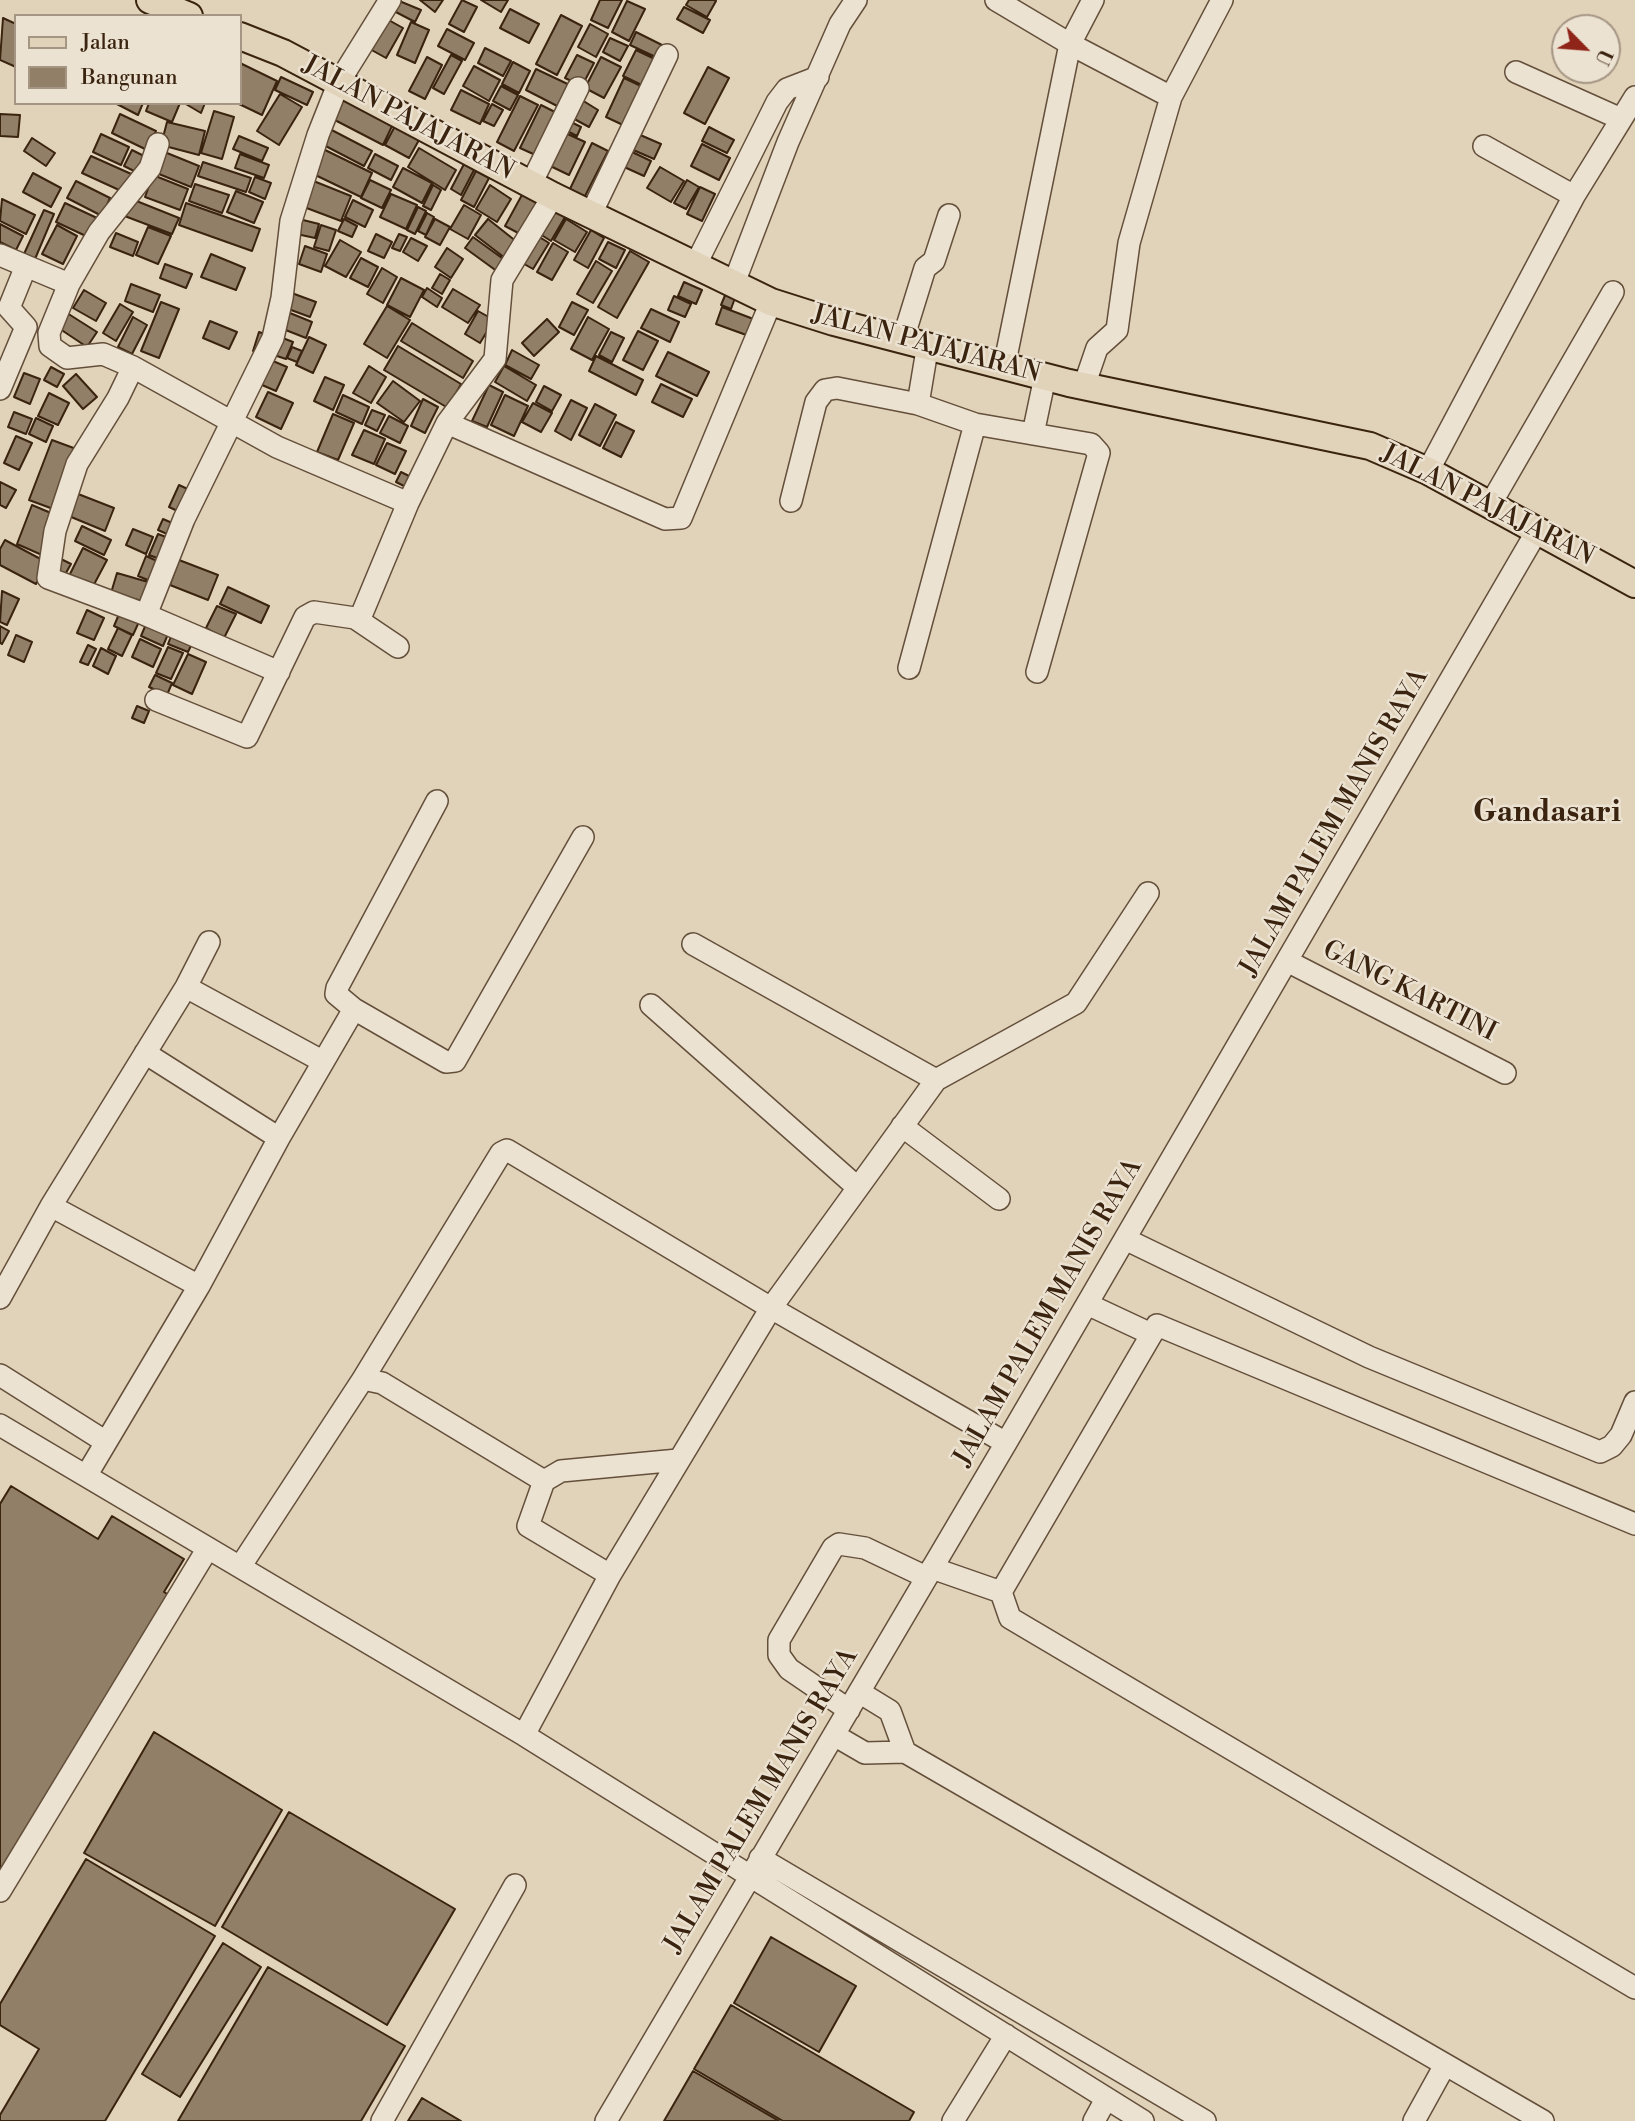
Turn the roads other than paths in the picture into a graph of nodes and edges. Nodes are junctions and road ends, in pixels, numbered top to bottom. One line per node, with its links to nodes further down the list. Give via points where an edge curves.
1 (152, 0): 7 (main road)
2 (390, 0): 13 (street)
3 (856, 0): 12 (street, via 840,24)
4 (996, 0): 9 (street)
5 (1093, 0): 9 (street)
6 (1222, 0): 15 (street)
7 (184, 14)
8 (242, 37): 13 (main road, JALAN PAJAJARAN)
9 (1070, 44): 15 (street); 33 (street)
10 (667, 54): 22 (street)
11 (1516, 72): 17 (street)
12 (818, 77): 26 (street, via 787,89 777,102); 27 (street)
13 (339, 82): 20 (main road, JALAN PAJAJARAN); 38 (street, via 299,186 273,338)
14 (578, 88): 20 (street)
15 (1171, 97): 35 (street, via 1129,243 1118,330 1097,348)
16 (1635, 97): 17 (street)
17 (1621, 119): 21 (street)
18 (158, 144): 28 (street, via 150,168 99,232)
19 (1485, 146): 21 (street)
20 (542, 190): 22 (main road, JALAN PAJAJARAN); 39 (street, via 502,280 495,359)
21 (1574, 196): 42 (street)
22 (591, 214): 26 (main road, JALAN PAJAJARAN)
23 (949, 215): 31 (street, via 934,261 925,268)
24 (0, 255): 25 (street)
25 (26, 266): 28 (street); 36 (street, via 9,308 26,327)
26 (695, 266): 27 (main road, JALAN PAJAJARAN)
27 (734, 283): 30 (main road, JALAN PAJAJARAN)
28 (69, 284): 32 (street, via 51,321 50,346 67,358 103,355)
29 (1613, 292): 45 (street)
30 (771, 302): 31 (main road, JALAN PAJAJARAN); 39 (street, via 681,518 665,519)
31 (915, 342): 33 (main road, JALAN PAJAJARAN); 37 (street)
32 (133, 367): 38 (street); 48 (street, via 77,464 47,573 53,581)
33 (1004, 367): 34 (main road, JALAN PAJAJARAN)
34 (1045, 377): 35 (main road, JALAN PAJAJARAN); 41 (street)
35 (1084, 386): 42 (main road, JALAN PAJAJARAN, via 1343,438)
36 (0, 389)
37 (918, 404): 40 (street); 43 (street, via 836,388 825,390 816,401)
38 (234, 421): 44 (street, via 277,447); 48 (street, via 184,519)
39 (447, 423): 44 (street)
40 (975, 424): 41 (street); 51 (street)
41 (1033, 435): 53 (street, via 1091,444 1099,453)
42 (1428, 471): 45 (main road, JALAN PAJAJARAN)
43 (791, 501)
44 (408, 503): 49 (street, via 362,613)
45 (1490, 505): 46 (main road, JALAN PAJAJARAN)
46 (1537, 531): 47 (main road, JALAN PAJAJARAN); 60 (street, JALAM PALEM MANIS RAYA)
47 (1635, 584)
48 (146, 615): 52 (street)
49 (355, 618): 50 (street); 52 (street, via 308,614)
50 (398, 647)
51 (909, 668)
52 (279, 672): 54 (street, via 246,738)
53 (1037, 672)
54 (156, 700)
55 (437, 801): 63 (street, via 337,988 336,994)
56 (583, 837): 63 (street, via 455,1061 446,1062)
57 (1148, 893): 67 (street, via 1076,1003)
58 (209, 942): 61 (street)
59 (693, 944): 67 (street)
60 (1287, 961): 66 (street, GANG KARTINI); 73 (street, JALAM PALEM MANIS RAYA)
61 (186, 986): 64 (street); 65 (street)
62 (651, 1005): 70 (street)
63 (354, 1009): 65 (street)
64 (145, 1053): 69 (street); 72 (street)
65 (323, 1061): 69 (street)
66 (1505, 1073)
67 (936, 1080): 68 (street)
68 (902, 1126): 70 (street); 71 (street)
69 (279, 1138): 74 (street)
70 (857, 1187): 77 (street)
71 (999, 1199)
72 (51, 1206): 74 (street); 75 (street)
73 (1125, 1239): 76 (street, JALAM PALEM MANIS RAYA); 81 (street, via 1369,1357 1600,1452 1621,1435)
74 (199, 1286): 83 (street)
75 (0, 1298)
76 (1087, 1304): 78 (street); 84 (street, JALAM PALEM MANIS RAYA)
77 (771, 1308): 80 (street, via 507,1150); 84 (street); 85 (street)
78 (1149, 1333): 88 (street, via 1157,1325 1167,1328); 93 (street)
79 (0, 1375): 83 (street)
80 (363, 1379): 87 (street, via 382,1383); 90 (street)
81 (1635, 1402)
82 (0, 1425): 86 (street)
83 (106, 1442): 86 (street)
84 (1006, 1443): 91 (street, JALAM PALEM MANIS RAYA)
85 (678, 1461): 87 (street, via 561,1471); 92 (street)
86 (86, 1476): 89 (street)
87 (544, 1481): 92 (street, via 528,1526)
88 (1635, 1524)
89 (208, 1548): 90 (street); 100 (street)
90 (240, 1567): 95 (street)
91 (929, 1573): 93 (street); 94 (street, JALAM PALEM MANIS RAYA); 94 (street, via 865,1548 839,1544 779,1640 782,1663)
92 (610, 1575): 95 (street)
93 (1000, 1592): 101 (street, via 1010,1618)
94 (854, 1701): 96 (street, JALAM PALEM MANIS RAYA); 97 (street, via 890,1711)
95 (524, 1735): 98 (street)
96 (834, 1735): 97 (street, via 865,1753); 98 (street, JALAM PALEM MANIS RAYA)
97 (905, 1752): 103 (street)
98 (755, 1866): 102 (street); 106 (street, JALAM PALEM MANIS RAYA); 110 (street)
99 (515, 1885): 105 (street)
100 (0, 1891)
101 (1635, 1988)
102 (1006, 2035): 104 (street); 107 (street)
103 (1444, 2064): 111 (street); 112 (street)
104 (1106, 2099): 108 (street); 109 (street)
105 (382, 2121)
106 (606, 2121)
107 (953, 2121)
108 (1094, 2121)
109 (1143, 2121)
110 (1205, 2121)
111 (1414, 2121)
112 (1543, 2121)

